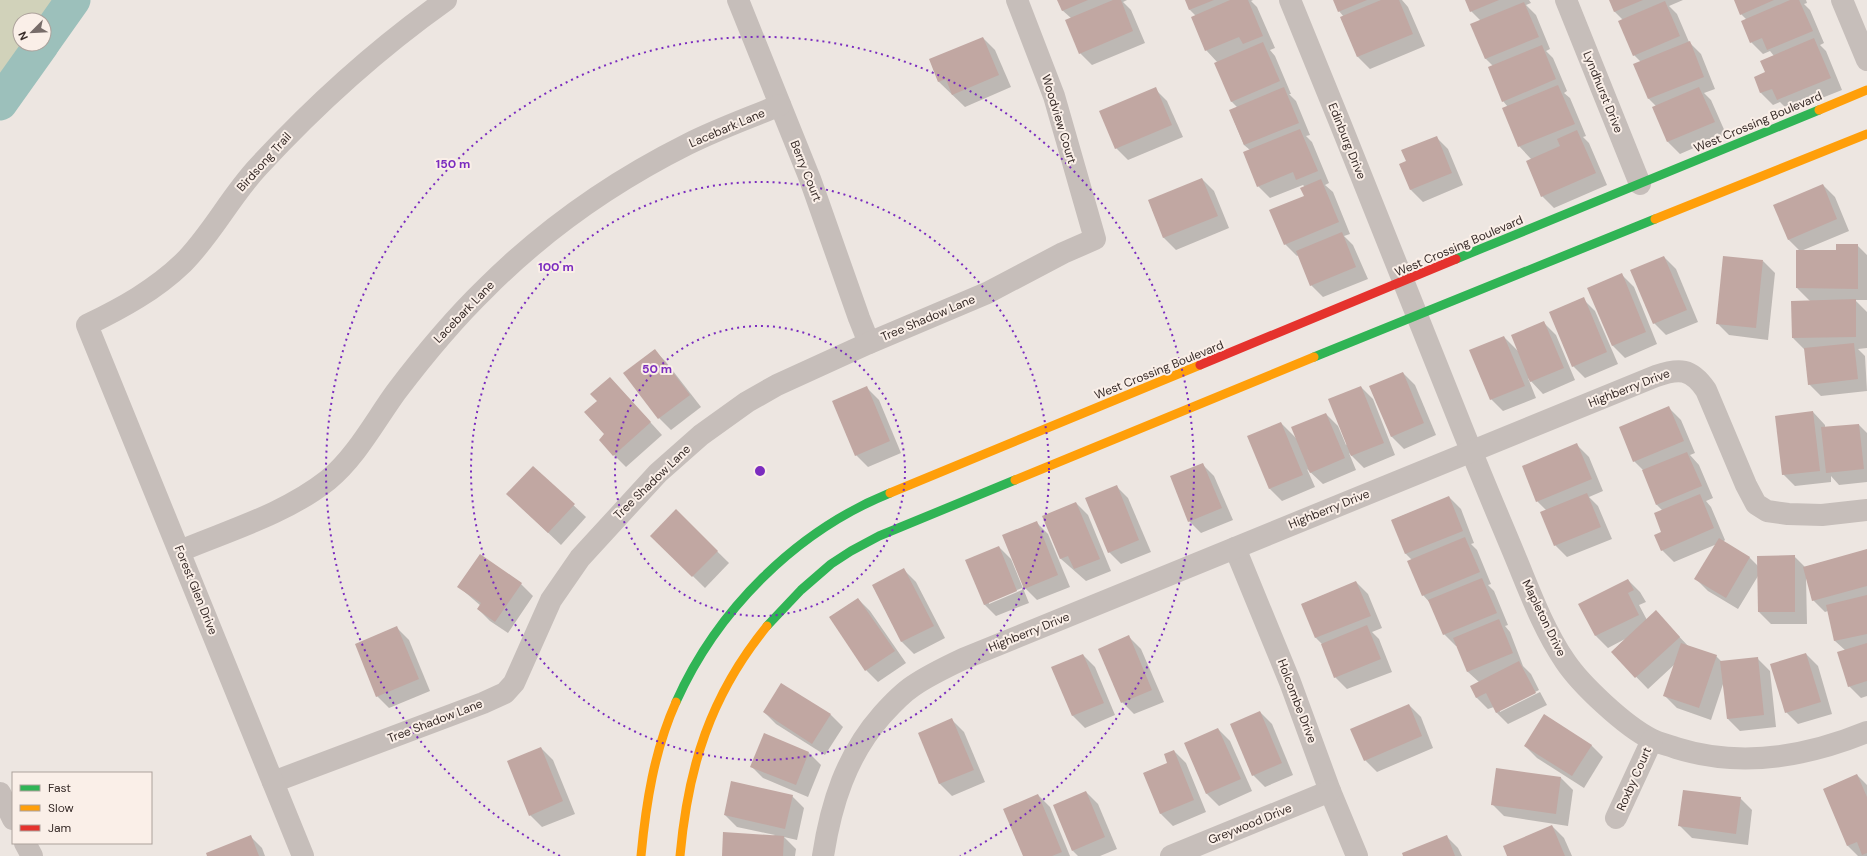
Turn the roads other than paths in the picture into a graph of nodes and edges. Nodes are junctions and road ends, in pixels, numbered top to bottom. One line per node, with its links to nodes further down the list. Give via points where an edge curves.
1 (446, 0): 15 (street, Birdsong Trail, via 364,62 287,136 252,174 184,262 146,293)
2 (738, 0): 9 (street, Berry Court)
3 (1017, 0): 12 (street, Woodview Court, via 1054,96)
4 (1290, 0): 13 (street, Edinburg Drive)
5 (1566, 0): 11 (street, Lyndhurst Drive)
6 (1842, 0): 7 (street)
7 (1867, 60)
8 (1867, 90): 11 (street, West Crossing Boulevard)
9 (780, 105): 16 (street, Berry Court, via 826,221); 20 (street, Lacebark Lane, via 664,156 613,186 567,218 510,265 451,324 423,356 356,448 330,478 313,491 270,515)
10 (1867, 134): 14 (street)
11 (1640, 184): 13 (street, West Crossing Boulevard)
12 (1095, 240): 16 (street, Tree Shadow Lane, via 1063,253 987,293)
13 (1404, 282): 14 (street, Mapleton Drive); 31 (street, West Crossing Boulevard, via 879,497 840,517 802,543 756,583 696,661 673,707 657,754 646,807)
14 (1417, 314): 17 (street, Mapleton Drive); 32 (street, via 879,536 826,568 779,611 756,639 720,697 703,739 689,786)
15 (87, 325): 20 (street, Forest Glen Drive)
16 (869, 343): 23 (street, Tree Shadow Lane, via 747,402 701,435 658,472 596,539 566,577 539,623 514,682 506,693)
17 (1471, 451): 18 (street, Highberry Drive, via 1656,376 1673,371 1684,372 1698,378 1706,390 1756,504 1767,511 1788,514 1822,515); 19 (street, Highberry Drive); 22 (street, Mapleton Drive, via 1540,615 1565,662 1582,682 1625,722)
18 (1867, 510)
19 (1235, 548): 24 (street, Holcombe Drive, via 1290,682); 33 (street, Highberry Drive, via 963,658 912,687 895,700 860,742 836,794)
20 (180, 551): 23 (street, Forest Glen Drive)
21 (1867, 732): 22 (street, Mapleton Drive, via 1827,747 1798,754 1754,758 1688,752)
22 (1652, 740): 27 (street, Roxby Court)
23 (273, 782): 30 (street, Forest Glen Drive)
24 (1330, 791): 34 (street, Greywood Drive); 35 (street, Holcombe Drive)
25 (0, 793): 26 (street)
26 (12, 817)
27 (1616, 818)
28 (26, 844): 29 (street)
29 (32, 856)
30 (303, 856)
31 (641, 856)
32 (680, 856)
33 (823, 856)
34 (1170, 856)
35 (1357, 856)

